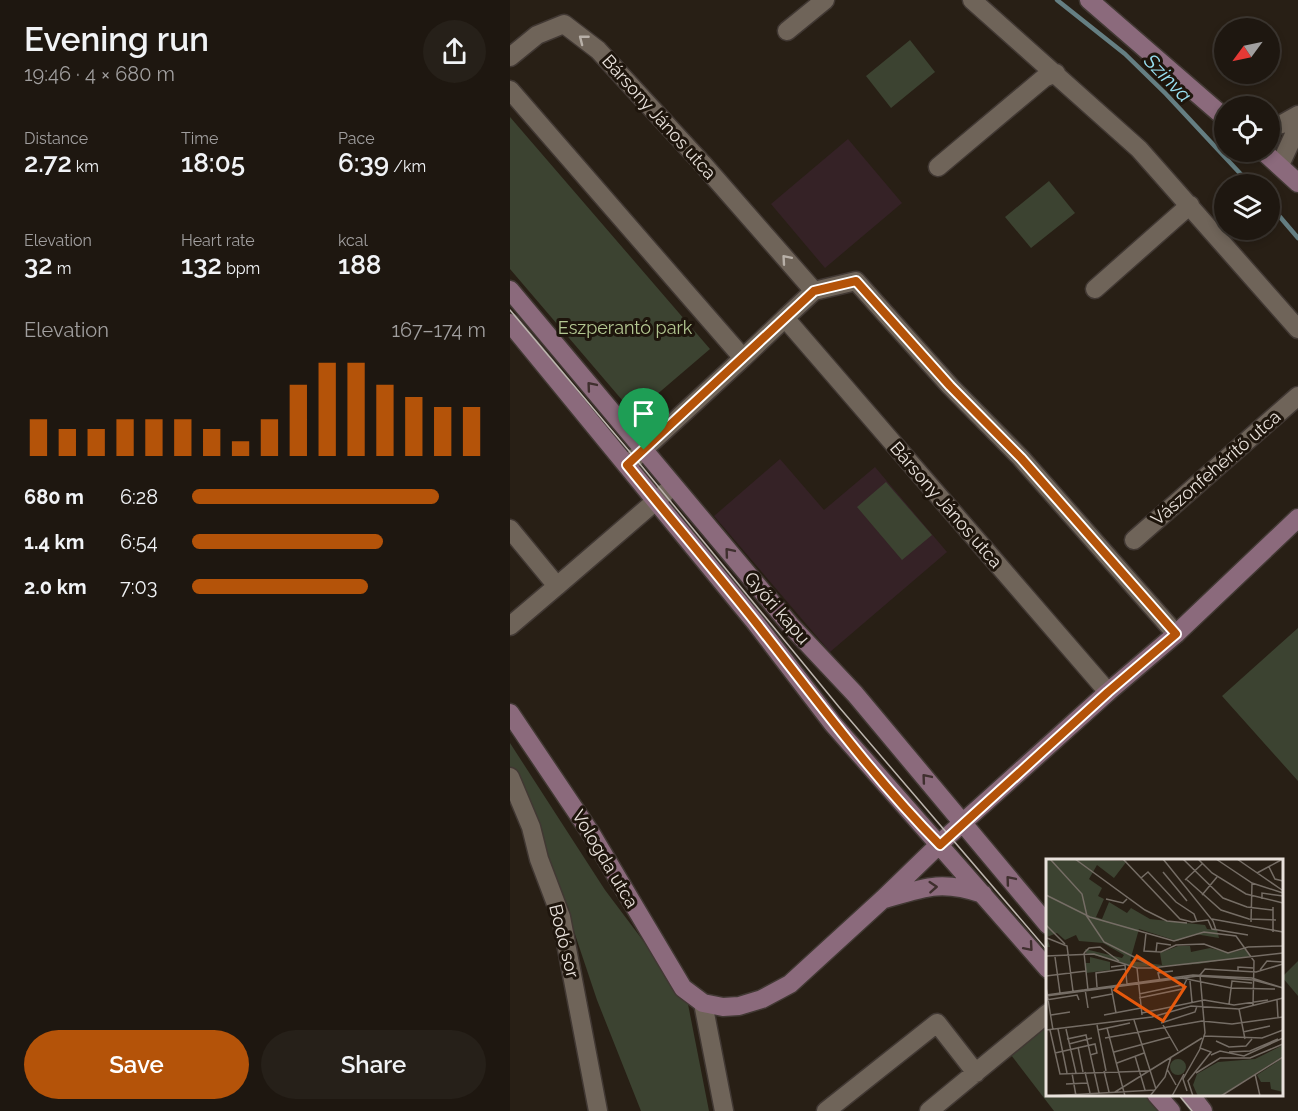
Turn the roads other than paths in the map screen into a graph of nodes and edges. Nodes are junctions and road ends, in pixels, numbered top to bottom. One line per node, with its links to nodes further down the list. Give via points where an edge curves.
1 (825, 0): 4 (street)
2 (972, 0): 6 (street)
3 (1089, 0): 8 (street)
4 (787, 31)
5 (510, 57): 19 (street, Bársony János utca, one-way to 5, via 598,50 564,24 537,35)
6 (1056, 73): 14 (street, via 1044,78); 16 (street, via 1139,149)
7 (510, 90): 23 (street)
8 (1214, 108)
9 (1298, 115): 10 (street)
10 (1280, 124)
11 (1298, 126): 13 (street)
12 (1276, 162): 13 (street)
13 (1280, 165): 15 (street)
14 (938, 167)
15 (1298, 183)
16 (1190, 205): 17 (street); 22 (street)
17 (1095, 289)
18 (510, 290): 25 (street, Győri kapu, one-way to 18)
19 (814, 291): 20 (street); 34 (street, via 856,281 1021,458)
20 (785, 318): 23 (street); 35 (street, Bársony János utca)
21 (510, 323): 26 (street, Győri kapu)
22 (1298, 329)
23 (743, 358): 25 (street)
24 (1298, 396): 31 (street, Vászonfehérítő utca)
25 (644, 450): 26 (street); 27 (street, Győri kapu)
26 (627, 465): 28 (street, Győri kapu)
27 (673, 486): 28 (street); 38 (street, Győri kapu, one-way to 27)
28 (656, 500): 32 (street); 39 (street, Győri kapu, via 833,724)
29 (1298, 518): 34 (street)
30 (510, 529): 32 (street)
31 (1134, 540)
32 (557, 586): 33 (street)
33 (510, 626)
34 (1176, 634): 35 (street)
35 (1108, 692): 38 (street)
36 (510, 712): 44 (street, Vologda utca, via 592,835 683,988)
37 (510, 777): 49 (street, Bodó sor, via 561,917)
38 (963, 823): 39 (street); 42 (street, Győri kapu, one-way to 38)
39 (940, 845): 40 (street, Győri kapu); 41 (street)
40 (983, 894): 41 (street, one-way to 40, via 951,885); 43 (street, Győri kapu, one-way to 43)
41 (883, 899): 44 (street, via 790,984 739,1006)
42 (1046, 924)
43 (1046, 968)
44 (703, 1003): 50 (street)
45 (1046, 1014): 46 (street)
46 (976, 1072): 51 (street, via 936,1023); 52 (street)
47 (1157, 1096): 53 (street)
48 (1191, 1096): 54 (street)
49 (598, 1111)
50 (724, 1111)
51 (826, 1111)
52 (928, 1111)
53 (1171, 1111)
54 (1203, 1111)

